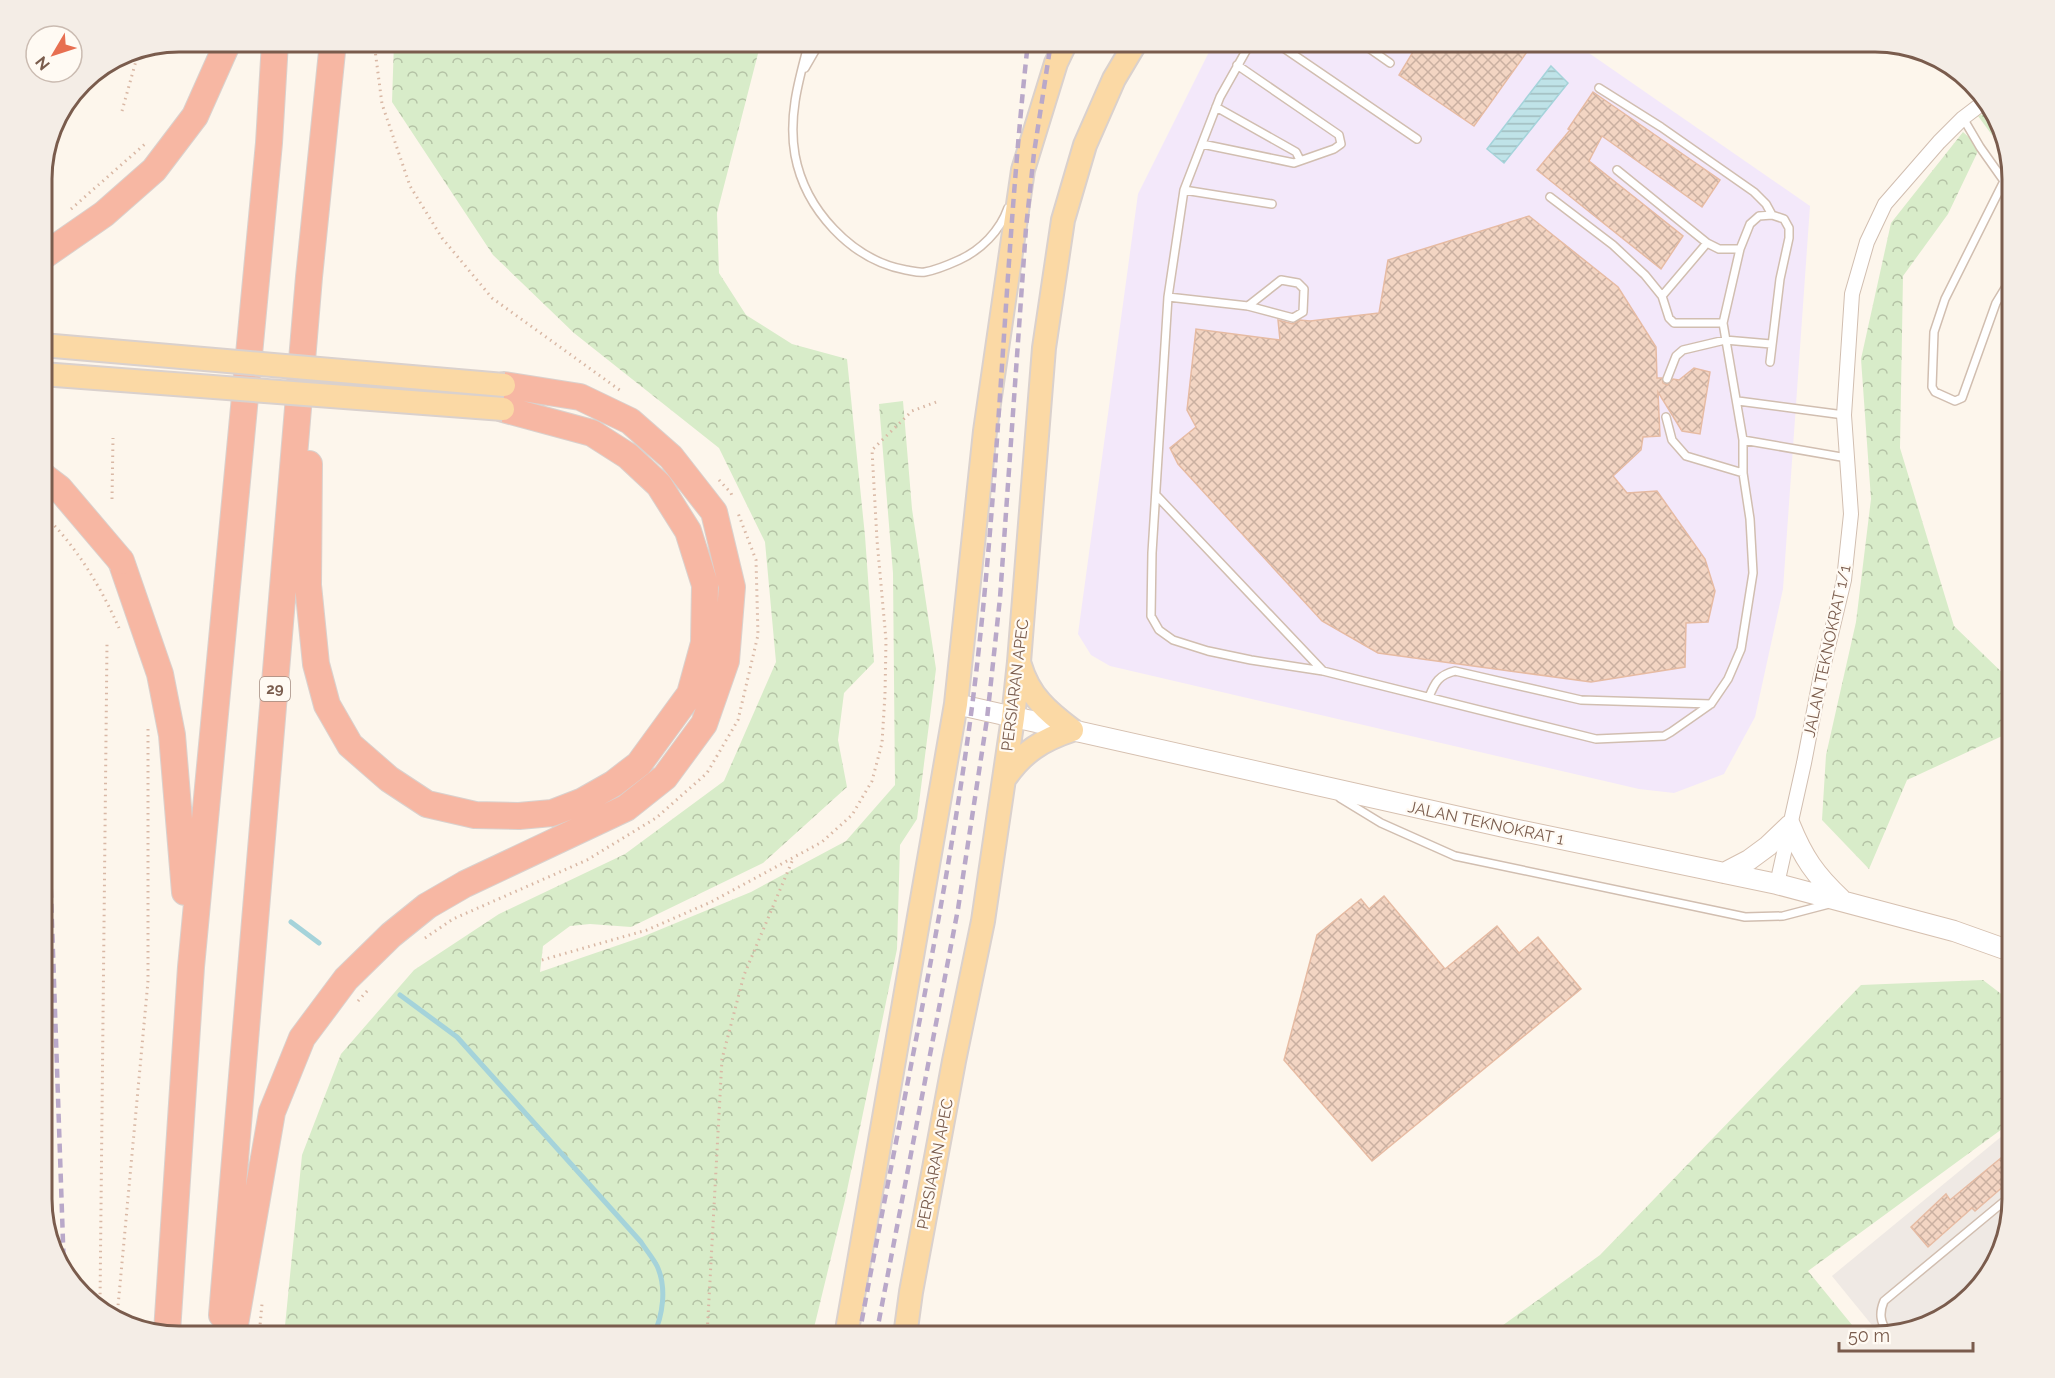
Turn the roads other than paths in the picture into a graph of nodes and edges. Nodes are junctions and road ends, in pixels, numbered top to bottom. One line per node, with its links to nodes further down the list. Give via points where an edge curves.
1 (224, 52): 30 (highway, via 195,116 154,170 104,214)
2 (274, 52): 67 (highway)
3 (332, 52): 32 (highway, 29)
4 (806, 52): 13 (lane)
5 (814, 52): 13 (lane)
6 (1061, 52): 21 (main road)
7 (1130, 52): 53 (main road, PERSIARAN APEC, via 1085,145 1063,220 1044,348)
8 (1245, 52): 12 (lane)
9 (1290, 52): 18 (lane)
10 (1374, 52): 11 (lane)
11 (1390, 63)
12 (1237, 65): 16 (lane); 20 (lane, via 1339,135 1341,144 1334,149)
13 (800, 75): 21 (lane, via 792,132 806,188 836,232 892,267 922,272 972,254 991,237 1006,215)
14 (1599, 88): 28 (lane, via 1754,192)
15 (1979, 106): 17 (street, JALAN TEKNOKRAT 1/1)
16 (1216, 108): 19 (lane); 20 (lane, via 1296,152)
17 (1963, 118): 23 (lane); 46 (street, JALAN TEKNOKRAT 1/1, via 1886,204 1867,242 1852,294)
18 (1417, 139)
19 (1202, 144): 20 (lane, via 1273,160); 25 (lane)
20 (1299, 160)
21 (1023, 170): 56 (main road, via 985,431)
22 (1617, 170): 29 (lane)
23 (2002, 178)
24 (2002, 185): 33 (lane, via 1945,299 1934,332 1935,392 1955,401 1962,398)
25 (1184, 190): 27 (lane); 34 (lane)
26 (1550, 197): 35 (lane, via 1613,245)
27 (1272, 204)
28 (1772, 215): 31 (lane, via 1753,220); 39 (lane, via 1784,219 1789,238)
29 (1707, 243): 31 (lane, via 1719,249); 35 (lane)
30 (53, 249)
31 (1740, 249): 37 (lane)
32 (309, 277): 44 (highway, via 308,585 316,664 327,705 350,745 389,779 427,804 475,815 519,816 552,813 583,801 639,764 690,694 704,643 705,585 688,531 659,485 628,456 591,433); 71 (highway, 29)
33 (2002, 293)
34 (1168, 297): 36 (lane); 52 (lane)
35 (1662, 297): 37 (lane, via 1674,323)
36 (1248, 306): 36 (lane, via 1293,318 1300,316 1304,289 1298,283 1278,280)
37 (1723, 322): 38 (lane)
38 (1725, 340): 39 (lane); 43 (lane, via 1683,350 1676,356); 45 (lane)
39 (1771, 344): 41 (lane)
40 (53, 346): 44 (main road, bridge)
41 (1770, 362)
42 (53, 375): 44 (main road, bridge)
43 (1667, 379)
44 (504, 397): 72 (highway, via 580,397 630,421 671,457 714,512 732,587 726,661 704,724 665,777 626,808 427,906 391,934 346,979 302,1038 272,1112)
45 (1738, 401): 46 (lane); 48 (lane)
46 (1844, 415): 49 (street, JALAN TEKNOKRAT 1/1)
47 (1666, 417): 50 (lane, via 1672,440 1686,456)
48 (1743, 440): 49 (lane); 50 (lane)
49 (1848, 458): 62 (street, JALAN TEKNOKRAT 1/1, via 1851,514 1844,580)
50 (1743, 472): 57 (lane, via 1753,573 1741,649 1728,680)
51 (53, 484): 67 (highway, bridge, via 121,561 160,674 172,735)
52 (1156, 496): 54 (lane); 54 (lane, via 1151,616 1159,630 1173,640 1208,651)
53 (1019, 662): 58 (main road, PERSIARAN APEC); 59 (main road, via 1032,694)
54 (1323, 671): 55 (lane)
55 (1429, 698): 57 (lane, via 1605,740 1664,736); 57 (lane, via 1436,681 1455,671 1581,700)
56 (956, 704): 58 (main road, JALAN TEKNOKRAT 1); 73 (main road)
57 (1711, 704)
58 (1013, 718): 59 (main road, JALAN TEKNOKRAT 1); 60 (main road, PERSIARAN APEC)
59 (1072, 730): 60 (main road, via 1053,736 1017,760); 61 (main road, JALAN TEKNOKRAT 1)
60 (1003, 781): 74 (main road, PERSIARAN APEC, via 983,921)
61 (1320, 786): 63 (main road, JALAN TEKNOKRAT 1); 65 (lane, via 1381,823 1467,858 1744,917 1783,916)
62 (1791, 825): 63 (main road, via 1749,860); 64 (street, JALAN TEKNOKRAT 1/1); 65 (main road, via 1806,860)
63 (1724, 873): 64 (main road, JALAN TEKNOKRAT 1)
64 (1777, 884): 65 (main road, JALAN TEKNOKRAT 1)
65 (1843, 901): 66 (main road, JALAN TEKNOKRAT 1)
66 (2002, 948)
67 (191, 967): 69 (highway)
68 (2002, 1203): 70 (lane, via 1884,1301 1879,1312)
69 (167, 1325)
70 (1883, 1325)
71 (221, 1326)
72 (235, 1326)
73 (848, 1326)
74 (906, 1326)

